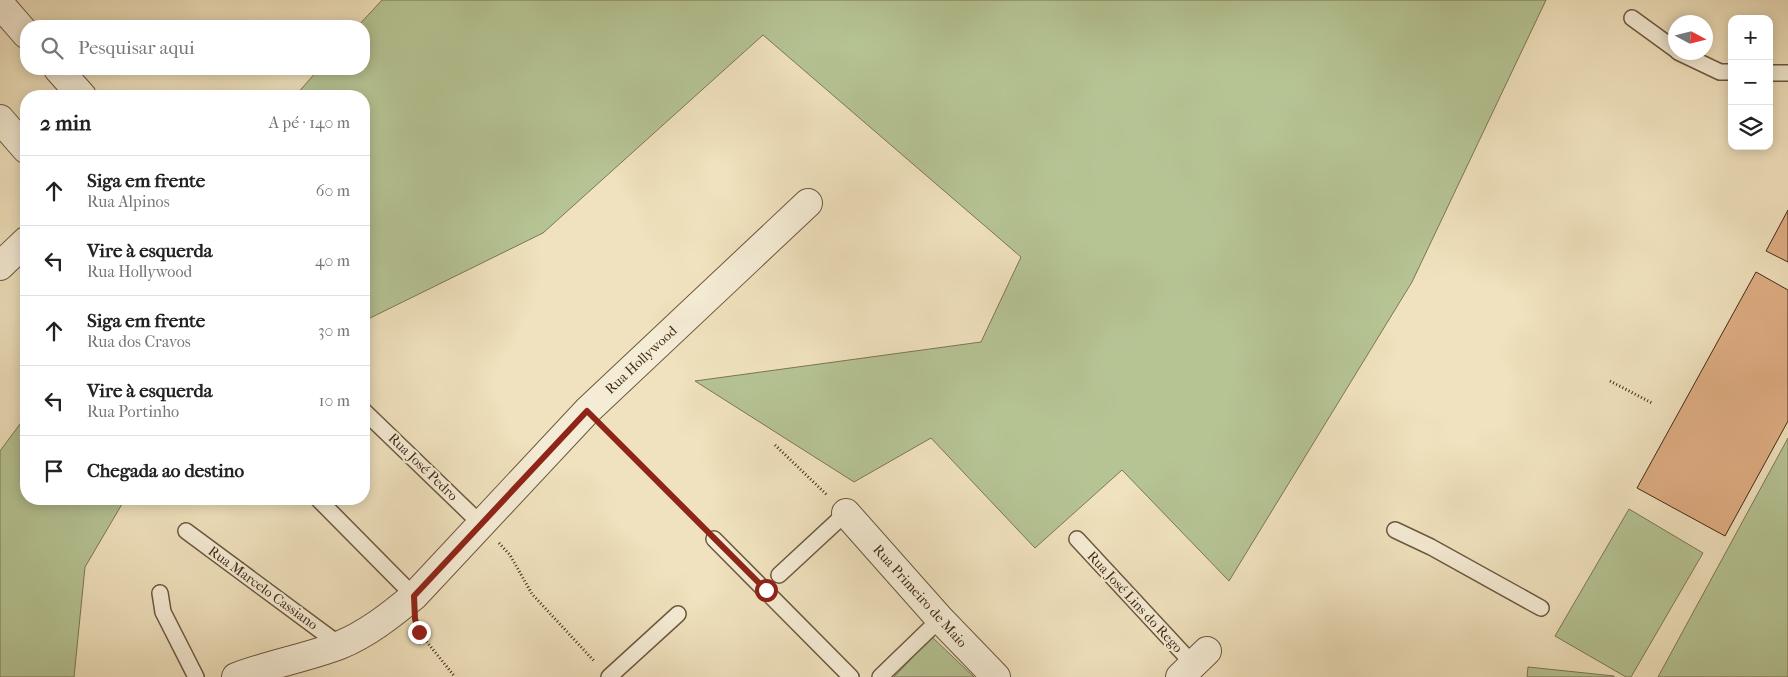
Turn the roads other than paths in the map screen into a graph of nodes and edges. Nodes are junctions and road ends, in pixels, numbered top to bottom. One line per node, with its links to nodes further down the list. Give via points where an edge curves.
1 (0, 4): 3 (street)
2 (1632, 18): 4 (lane)
3 (20, 27)
4 (1668, 44)
5 (1695, 60): 6 (lane, via 1720,72)
6 (1728, 72)
7 (1773, 73): 8 (lane)
8 (1788, 73)
9 (63, 75): 10 (street)
10 (77, 90)
11 (0, 119): 12 (street)
12 (20, 142)
13 (808, 203): 19 (street, Rua Hollywood, via 587,411)
14 (20, 247): 15 (street)
15 (0, 266)
16 (370, 417): 19 (lane, Rua José Pedro)
17 (324, 505): 26 (lane)
18 (846, 513): 24 (lane); 29 (street, Rua Primeiro de Maio)
19 (481, 524): 26 (street, Rua Hollywood)
20 (1395, 530): 27 (lane)
21 (186, 531): 30 (lane, Rua Marcelo Cassiano)
22 (714, 539): 35 (lane)
23 (1077, 540): 31 (lane, Rua José Lins do Rego)
24 (779, 575)
25 (160, 592): 32 (lane, via 163,612)
26 (414, 596): 30 (street, Rua Hollywood, via 382,622)
27 (1541, 608)
28 (678, 614): 34 (lane)
29 (940, 619): 36 (lane); 37 (street, Rua Primeiro de Maio)
30 (340, 645): 33 (street, Rua Hollywood)
31 (1194, 664)
32 (196, 677)
33 (236, 677)
34 (609, 677)
35 (850, 677)
36 (880, 677)
37 (996, 677)

